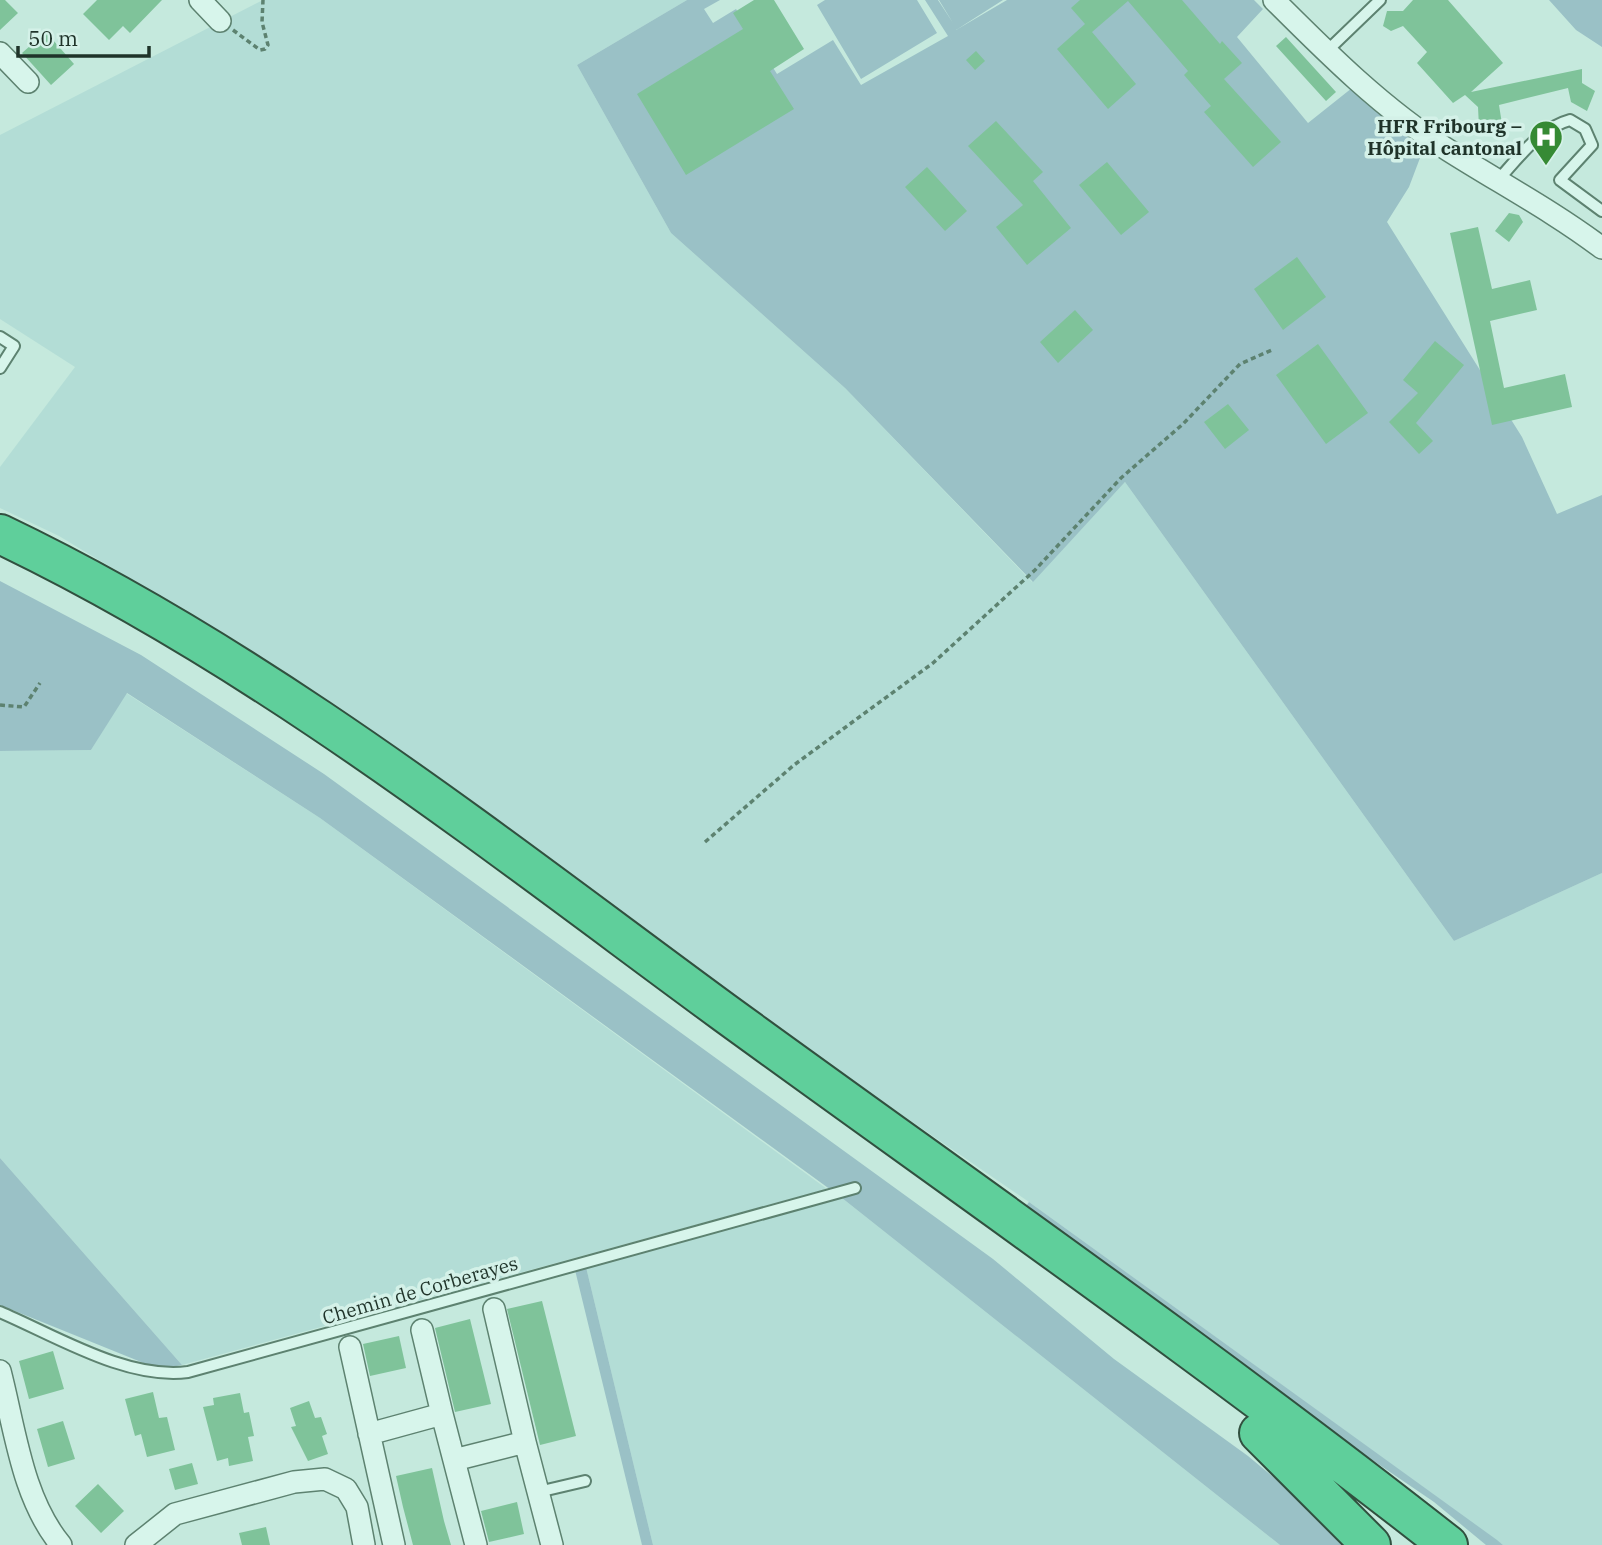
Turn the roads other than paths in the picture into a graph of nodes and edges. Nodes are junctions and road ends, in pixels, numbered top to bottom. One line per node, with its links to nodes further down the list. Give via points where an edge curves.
1 (200, 0): 4 (street)
2 (1274, 0): 5 (street)
3 (1380, 0): 5 (lane)
4 (220, 21)
5 (1326, 52): 8 (street, via 1356,81 1448,150)
6 (0, 53): 7 (street)
7 (28, 82)
8 (1499, 180): 9 (lane, via 1532,143 1570,121 1586,129 1592,145 1560,180); 10 (street)
9 (1602, 211)
10 (1602, 248)
11 (0, 337): 12 (lane, via 14,346)
12 (0, 368)
13 (0, 534): 36 (highway, via 80,573 203,644 396,773)
14 (0, 561): 22 (highway, via 189,664 358,778)
15 (855, 1188): 17 (lane, Chemin de Corberayes, via 188,1372 166,1375 128,1367)
16 (494, 1310): 24 (street)
17 (0, 1312)
18 (422, 1329): 21 (street)
19 (350, 1347): 23 (street)
20 (0, 1371): 28 (street, via 36,1502)
21 (442, 1414): 23 (street); 25 (street)
22 (1259, 1433): 34 (highway); 35 (highway)
23 (369, 1434): 31 (street)
24 (525, 1442): 25 (street); 27 (street)
25 (454, 1460): 32 (street)
26 (585, 1481): 27 (lane)
27 (538, 1492): 33 (street)
28 (61, 1545)
29 (136, 1545): 30 (street, via 175,1514 294,1482 325,1479 346,1489 357,1507)
30 (364, 1545)
31 (394, 1545)
32 (476, 1545)
33 (552, 1545)
34 (1371, 1545)
35 (1407, 1545)
36 (1448, 1545)

